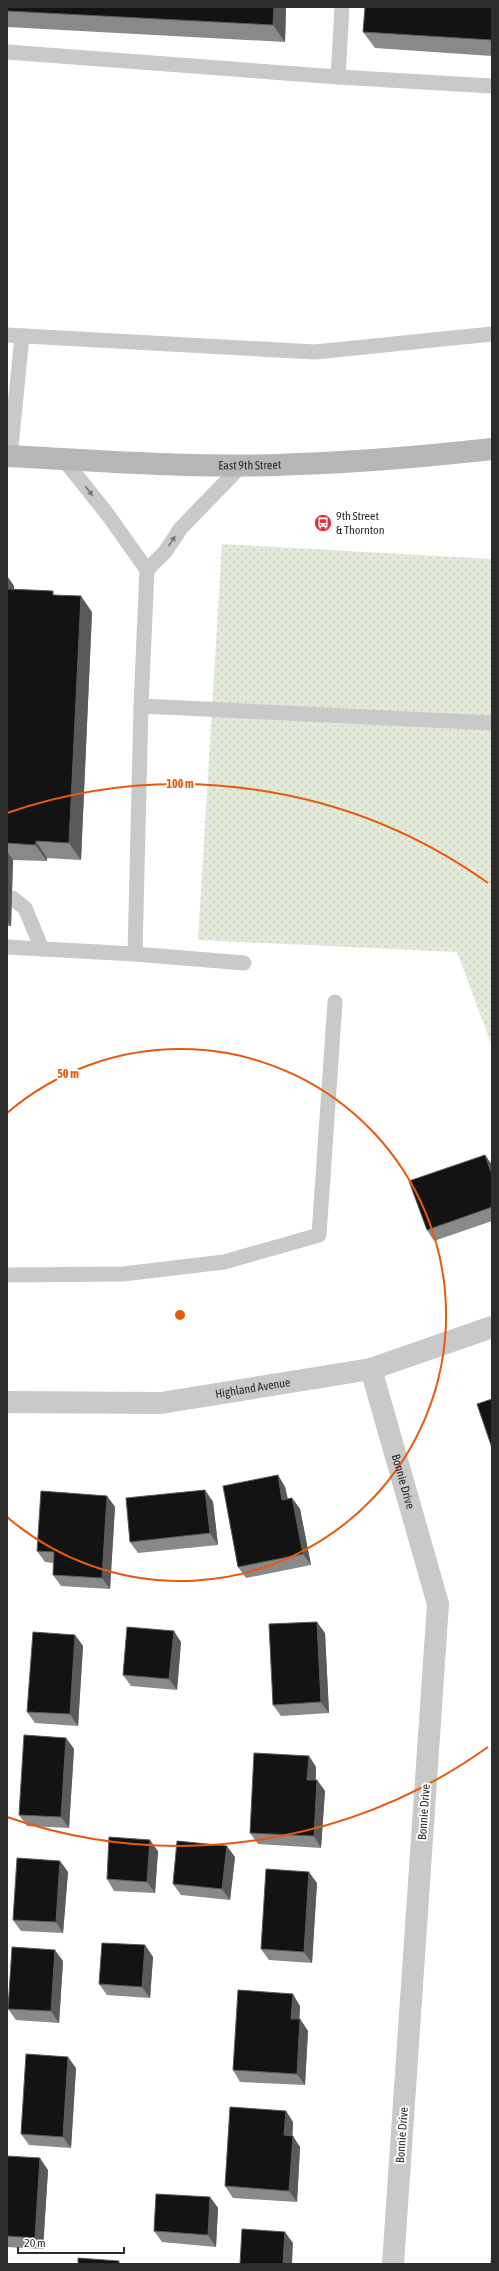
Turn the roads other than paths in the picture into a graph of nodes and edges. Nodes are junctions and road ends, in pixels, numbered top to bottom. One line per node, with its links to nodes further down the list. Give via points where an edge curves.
1 (342, 7): 3 (lane)
2 (7, 52): 3 (lane)
3 (338, 77): 4 (lane)
4 (492, 86)
5 (7, 334): 7 (lane)
6 (492, 334): 7 (lane, via 315,352)
7 (22, 336): 9 (lane)
8 (492, 449): 11 (main road, East 9th Street, via 306,464)
9 (9, 456): 10 (main road, East 9th Street)
10 (65, 461): 11 (main road, East 9th Street); 12 (lane, one-way to 12)
11 (242, 465): 12 (lane, one-way to 11, via 165,552 181,528)
12 (147, 570): 13 (lane)
13 (141, 706): 14 (lane); 18 (lane)
14 (492, 723)
15 (12, 898): 17 (lane, via 25,908)
16 (7, 947): 17 (lane)
17 (42, 949): 18 (lane)
18 (135, 954): 19 (lane)
19 (244, 963)
20 (335, 1002): 21 (lane, via 319,1235 224,1262 123,1274)
21 (7, 1275)
22 (492, 1327): 23 (street, Highland Avenue)
23 (371, 1368): 24 (street, Highland Avenue, via 161,1403); 25 (street, Bonnie Drive, via 438,1604)
24 (7, 1402)
25 (393, 2264)

